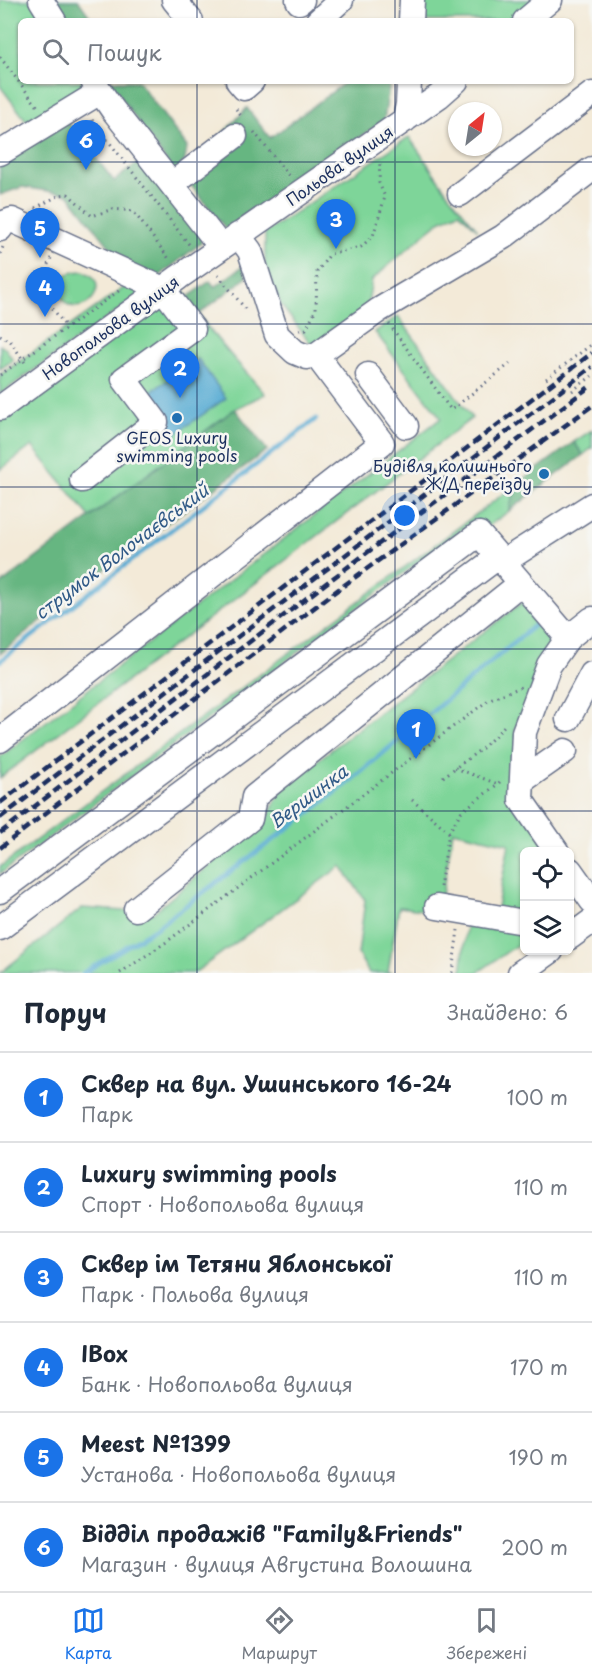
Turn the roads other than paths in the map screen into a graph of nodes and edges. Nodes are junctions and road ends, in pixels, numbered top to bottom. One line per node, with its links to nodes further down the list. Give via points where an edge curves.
1 (41, 0): 6 (street)
2 (174, 0): 7 (street)
3 (341, 0): 8 (street)
4 (412, 0): 9 (street)
5 (550, 0): 10 (street)
6 (52, 18)
7 (189, 18)
8 (321, 18)
9 (411, 18)
10 (529, 18)
11 (409, 84): 15 (street)
12 (453, 84): 15 (street, Польова вулиця)
13 (97, 87): 17 (street, via 79,105); 19 (street)
14 (592, 94): 20 (street)
15 (405, 120): 22 (street, Польова вулиця)
16 (242, 127): 19 (street)
17 (0, 153)
18 (592, 169): 24 (street, via 503,237 379,310)
19 (172, 184): 22 (street)
20 (460, 194)
21 (0, 229): 23 (street, via 12,220)
22 (229, 242): 23 (street, Новопольова вулиця); 24 (street, via 250,251 277,335 295,352 307,357)
23 (163, 289): 26 (street, Новопольова вулиця); 28 (street, via 193,329 124,379 156,422)
24 (316, 355): 25 (street)
25 (344, 393): 27 (street, via 363,368); 36 (street, via 382,443)
26 (0, 408)
27 (406, 426)
28 (82, 480)
29 (592, 505): 30 (street)
30 (501, 559): 31 (street); 41 (street, via 479,534); 46 (street)
31 (521, 583): 33 (street); 44 (street, via 254,797 250,819)
32 (592, 619): 33 (street)
33 (568, 638): 38 (street, via 549,665)
34 (592, 674): 35 (street)
35 (568, 719)
36 (0, 740)
37 (565, 751): 38 (street)
38 (508, 781): 39 (street)
39 (553, 847)
40 (574, 876): 42 (street)
41 (0, 891)
42 (592, 902)
43 (437, 907): 45 (street)
44 (136, 909)
45 (520, 921)
46 (0, 928)
47 (545, 955): 48 (street)
48 (520, 973)

